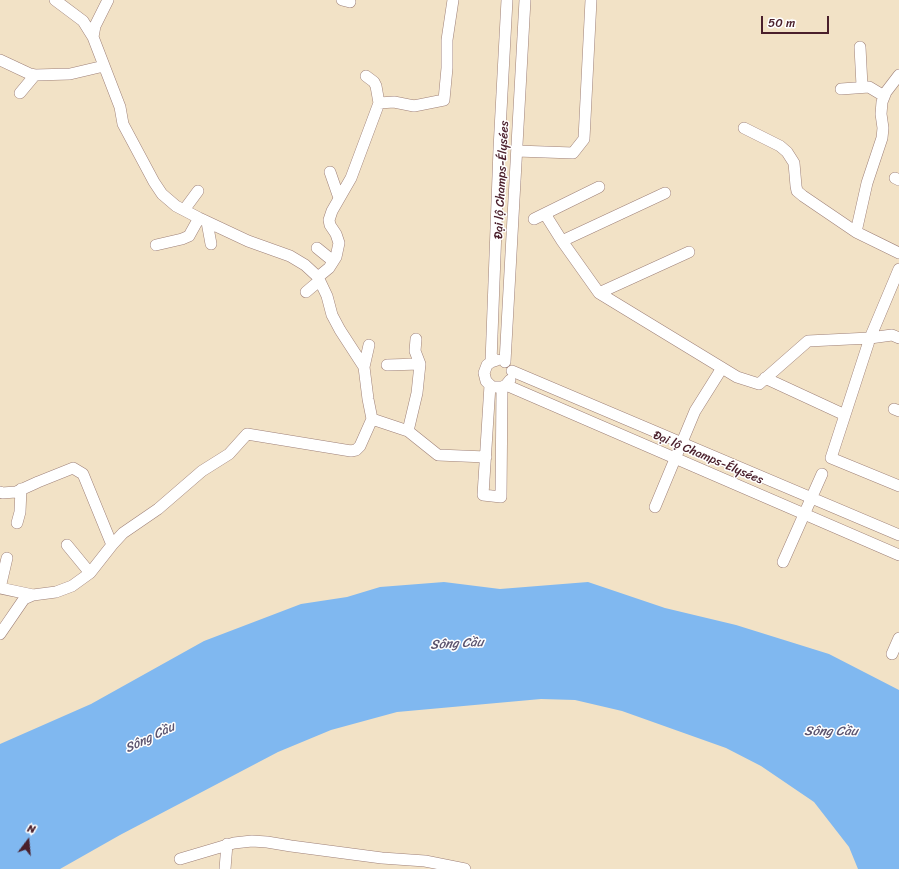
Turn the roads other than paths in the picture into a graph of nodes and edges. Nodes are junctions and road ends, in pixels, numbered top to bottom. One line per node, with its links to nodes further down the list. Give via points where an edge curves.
1 (55, 0): 7 (street, via 83,21)
2 (108, 0): 7 (street, via 95,26)
3 (452, 0): 18 (street, via 444,100 414,106 394,102)
4 (506, 0): 44 (street, Đại lộ Champs-Élysées)
5 (525, 0): 20 (street, Đại lộ Champs-Élysées)
6 (591, 0): 20 (street, via 584,139 573,153)
7 (93, 37): 10 (street)
8 (860, 48): 14 (street)
9 (0, 60): 11 (street)
10 (104, 66): 11 (street, via 70,74); 26 (street, via 120,107 123,124 154,182 162,194)
11 (35, 75): 16 (street)
12 (899, 75): 17 (street)
13 (366, 76): 18 (street, via 376,86)
14 (862, 86): 15 (street); 17 (street, via 869,86)
15 (841, 89)
16 (20, 93)
17 (884, 96): 28 (street, via 881,114 882,138 867,183)
18 (379, 103): 25 (street, via 351,178)
19 (744, 128): 28 (street, via 787,152 794,162 798,191)
20 (517, 151): 47 (street, Đại lộ Champs-Élysées)
21 (330, 172): 25 (street)
22 (599, 188): 29 (street, via 539,217)
23 (198, 191): 26 (street)
24 (664, 193): 29 (street)
25 (339, 198): 35 (street, via 329,220 339,243)
26 (184, 210): 27 (street)
27 (203, 220): 30 (street); 31 (street, via 182,240); 37 (street, via 248,241 290,256 305,265)
28 (856, 232): 34 (street)
29 (562, 241): 39 (street)
30 (211, 244)
31 (156, 245)
32 (317, 248): 35 (street)
33 (689, 252): 39 (street)
34 (899, 253)
35 (333, 261): 37 (street)
36 (899, 268): 40 (street)
37 (318, 279): 38 (street); 48 (street, via 327,296 332,315)
38 (306, 292)
39 (599, 293): 49 (street)
40 (870, 338): 41 (street, via 892,335); 50 (street, via 808,341); 53 (street)
41 (899, 338)
42 (416, 339): 45 (street, via 415,351)
43 (369, 345): 48 (street)
44 (491, 362): 47 (street, Đại lộ Champs-Élysées, via 498,360); 51 (street, Đại lộ Champs-Élysées, via 487,364 484,373 486,382)
45 (420, 364): 46 (street); 55 (street, via 417,393)
46 (387, 365)
47 (508, 366): 52 (street, Đại lộ Champs-Élysées, via 511,379); 56 (street, Đại lộ Champs-Élysées)
48 (364, 367): 54 (street)
49 (722, 368): 50 (street, via 737,377 759,384); 56 (street, via 695,411)
50 (766, 378): 53 (street)
51 (490, 385): 52 (street, Đại lộ Champs-Élysées); 57 (street, Đại lộ Champs-Élysées)
52 (504, 386): 57 (street, Đại lộ Champs-Élysées, via 501,496 484,495); 58 (street, Đại lộ Champs-Élysées)
53 (845, 415): 60 (street, via 831,458)
54 (372, 419): 55 (street); 69 (street, via 360,446 351,451 246,434 229,454 202,471 158,509 123,533)
55 (408, 431): 57 (street, via 438,455)
56 (681, 444): 58 (street); 63 (street, Đại lộ Champs-Élysées)
57 (486, 457)
58 (674, 458): 64 (street); 65 (street, Đại lộ Champs-Élysées)
59 (822, 474): 63 (street)
60 (899, 486)
61 (21, 489): 62 (street, via 16,492); 66 (street); 69 (street, via 74,468 83,474)
62 (0, 492)
63 (811, 498): 65 (street); 67 (street, Đại lộ Champs-Élysées)
64 (655, 507)
65 (804, 514): 70 (street, Đại lộ Champs-Élysées); 72 (street)
66 (17, 523)
67 (899, 535)
68 (67, 545): 73 (street)
69 (112, 545): 73 (street)
70 (899, 555)
71 (7, 558): 74 (street)
72 (783, 562)
73 (90, 573): 75 (street, via 72,586 56,592)
74 (0, 588): 75 (street)
75 (33, 595): 76 (street, via 24,600)
76 (0, 634)
77 (899, 638): 78 (street)
78 (892, 654)
79 (227, 844): 80 (street); 81 (street); 82 (street, via 267,842)
80 (180, 859)
81 (225, 869)
82 (465, 869)

